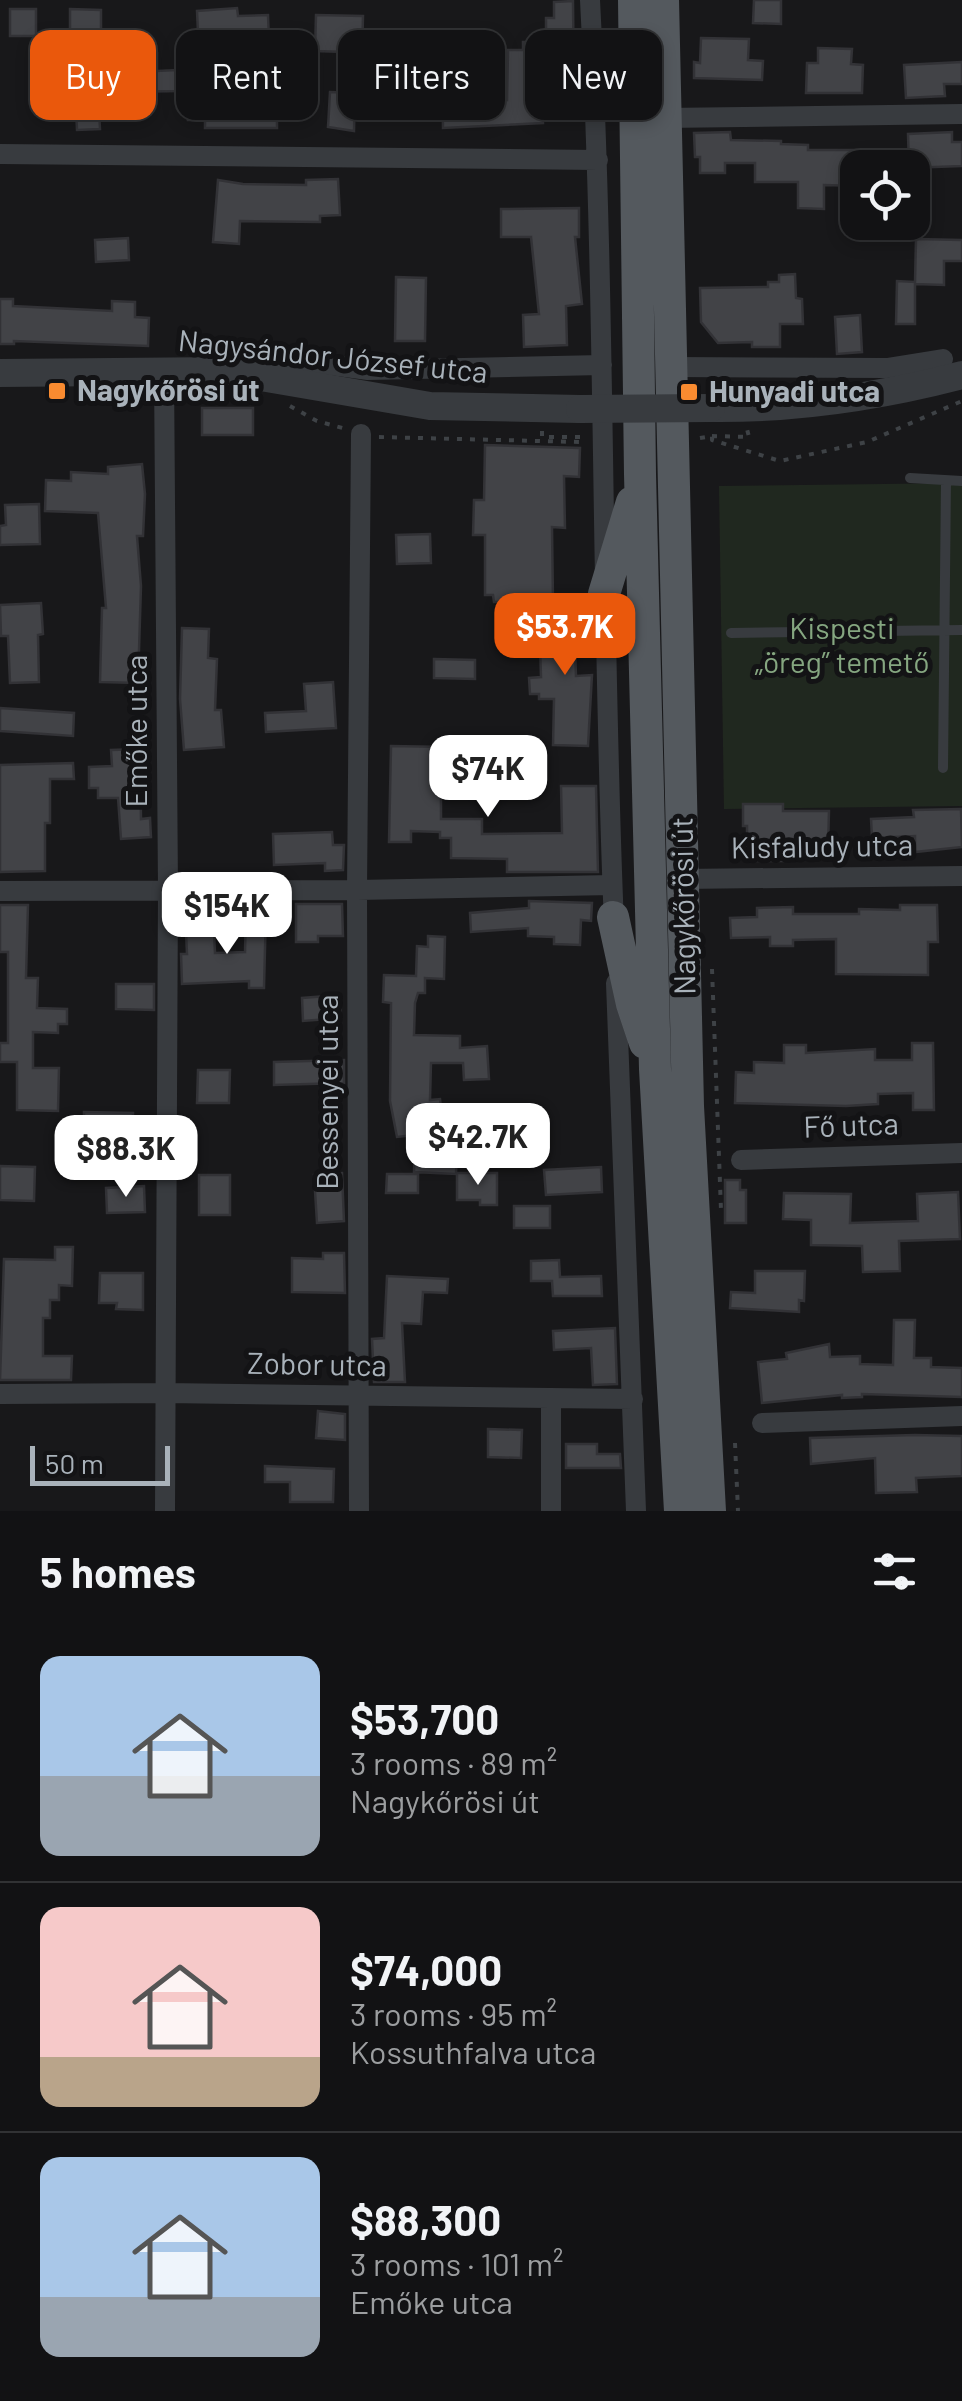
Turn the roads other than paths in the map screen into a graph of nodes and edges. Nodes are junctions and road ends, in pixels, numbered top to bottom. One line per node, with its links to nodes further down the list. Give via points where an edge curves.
1 (590, 0): 7 (street)
2 (634, 0): 15 (main road, Nagykőrösi út)
3 (662, 0): 5 (main road, Nagykőrösi út)
4 (962, 114): 5 (street)
5 (664, 118): 11 (main road, Nagykőrösi út)
6 (0, 154): 7 (street)
7 (598, 160): 9 (street)
8 (278, 358): 9 (street, Nagysándor József utca, via 368,370)
9 (602, 365): 19 (street)
10 (953, 367): 11 (street); 12 (street, Nagysándor József utca, bridge, via 873,397 768,408 660,409 430,406 226,372)
11 (671, 368): 25 (main road, Nagykőrösi út)
12 (164, 371): 13 (street, Nagysándor József utca); 26 (street, Emőke utca)
13 (0, 373)
14 (361, 434): 27 (street, Bessenyei utca)
15 (640, 474): 19 (main road); 30 (main road, Nagykőrösi út)
16 (910, 478): 17 (lane)
17 (946, 481): 18 (lane); 20 (lane)
18 (962, 481)
19 (604, 594): 29 (street)
20 (944, 630): 21 (lane); 22 (lane); 23 (lane)
21 (962, 630)
22 (731, 633)
23 (943, 768)
24 (962, 876): 25 (street, Kisfaludy utca)
25 (682, 878): 45 (main road, Nagykőrösi út)
26 (168, 890): 27 (street); 28 (street); 33 (street, Emőke utca)
27 (357, 890): 29 (street); 35 (street, Bessenyei utca)
28 (0, 891)
29 (613, 901): 30 (main road, via 635,1016); 37 (street)
30 (656, 1069): 44 (main road, Nagykőrösi út)
31 (962, 1153): 32 (street, Fő utca)
32 (741, 1160)
33 (165, 1393): 34 (street, Zobor utca); 35 (street, Zobor utca); 40 (street, Emőke utca)
34 (0, 1394)
35 (359, 1396): 36 (street, Zobor utca); 41 (street, Bessenyei utca)
36 (551, 1398): 37 (street, Zobor utca); 42 (street)
37 (632, 1399): 43 (street)
38 (962, 1416): 39 (street)
39 (762, 1422)
40 (165, 1511)
41 (359, 1511)
42 (551, 1511)
43 (636, 1511)
44 (680, 1511)
45 (710, 1511)

